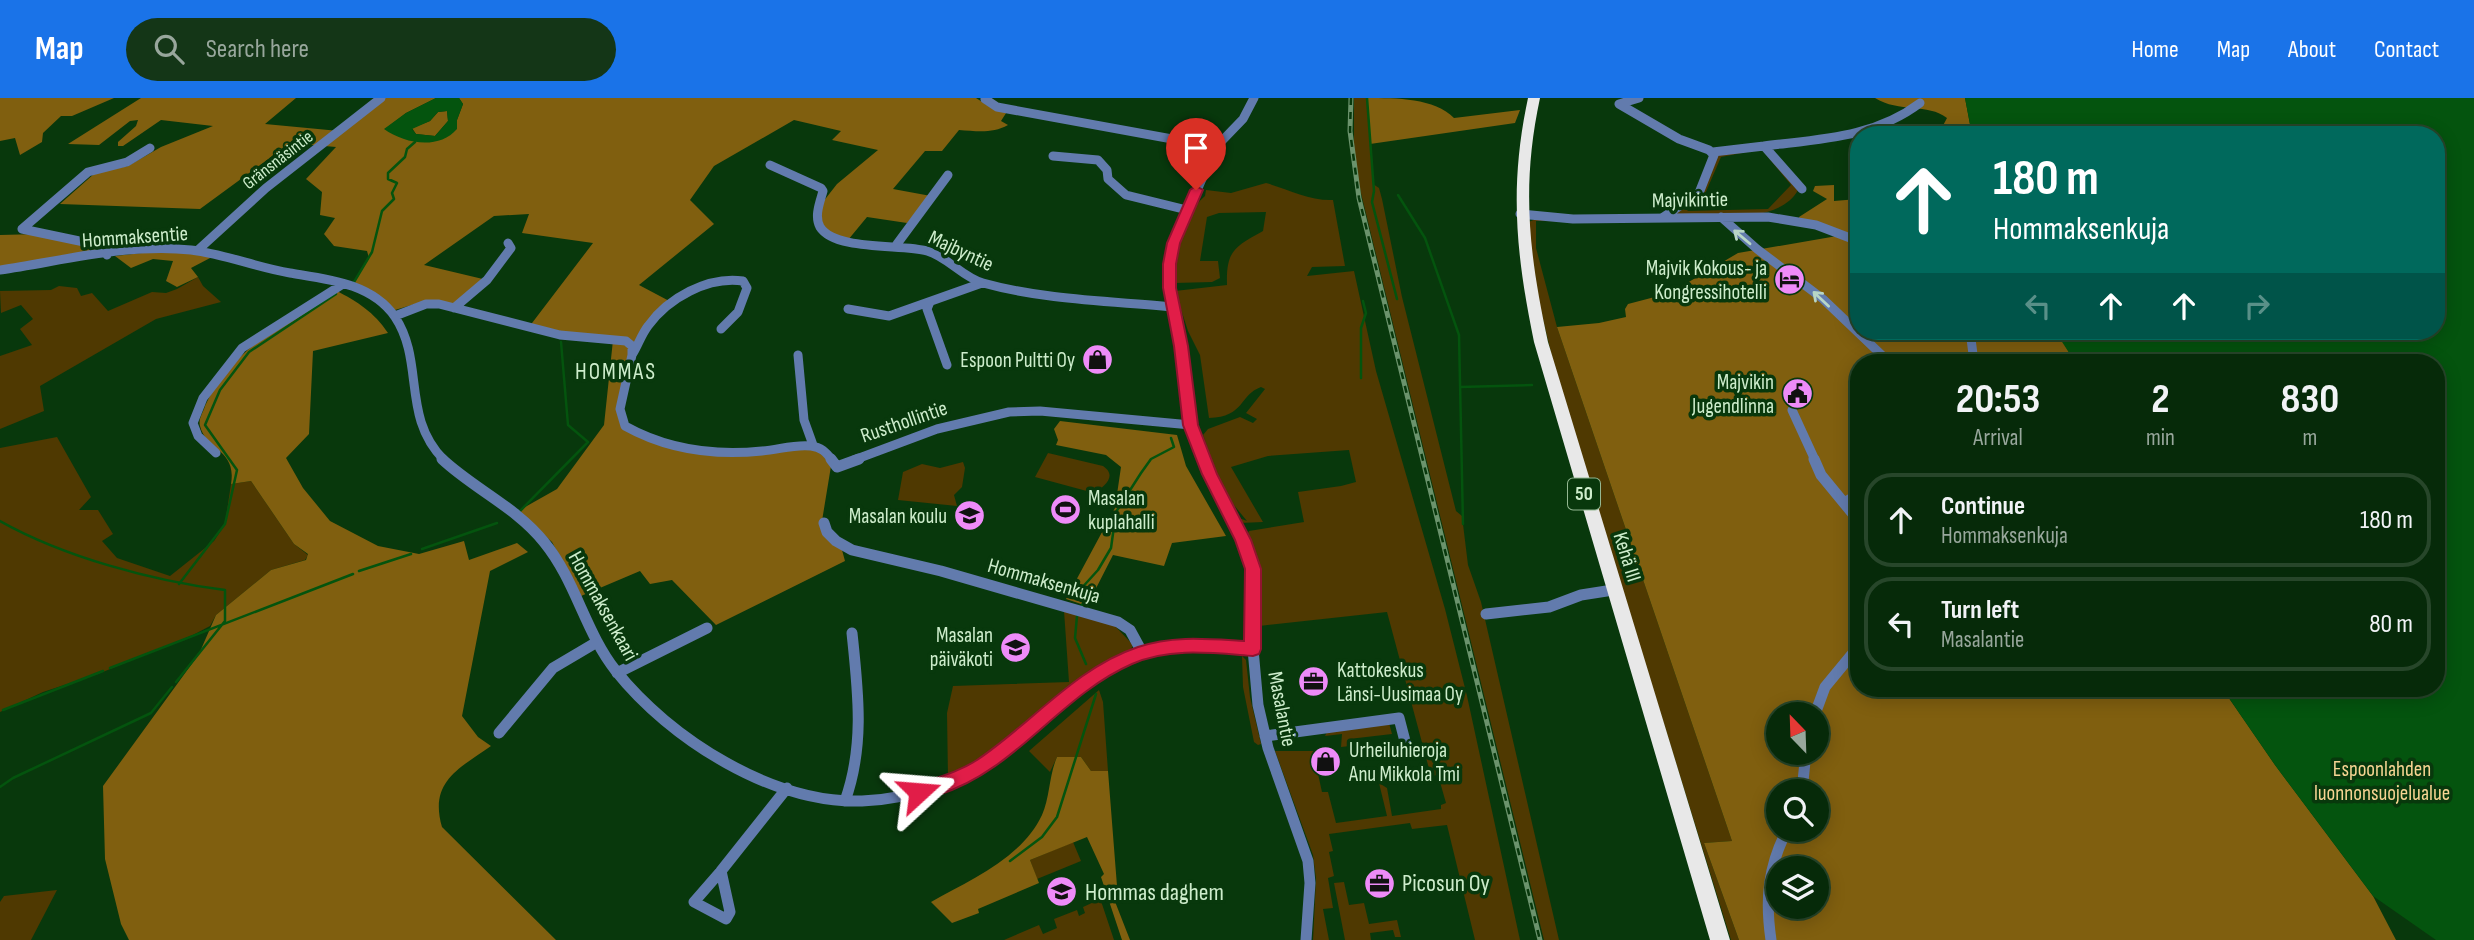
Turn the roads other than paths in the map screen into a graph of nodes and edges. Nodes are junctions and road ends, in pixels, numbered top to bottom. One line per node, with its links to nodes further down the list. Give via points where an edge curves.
1 (381, 98): 24 (street, Gränsnäsintie, via 267,188)
2 (1254, 98): 10 (street, Masalantie, via 1243,119)
3 (1534, 98): 18 (highway, Kehä III / 50, via 1522,160)
4 (1639, 98): 12 (street, via 1619,104 1679,139)
5 (985, 99): 10 (street, via 997,107)
6 (1920, 103): 7 (street, via 1909,113)
7 (1875, 126)
8 (1850, 133): 9 (street)
9 (1764, 146): 12 (street); 16 (street)
10 (1216, 147): 17 (street, Masalantie)
11 (150, 148): 25 (street, via 127,162 88,172 22,229 108,247)
12 (1713, 152): 19 (street, via 1699,194)
13 (1052, 156): 17 (street, via 1098,160 1108,179 1126,195)
14 (770, 166): 23 (street, Majbyntie, via 823,191 815,217 819,227 834,239)
15 (948, 175): 23 (street)
16 (1802, 189)
17 (1187, 210): 30 (street, Masalantie, via 1169,264)
18 (1520, 214): 19 (street, Majvikintie, via 1573,219); 49 (highway, Kehä III / 50, via 1541,342)
19 (1662, 218): 20 (street, Majvikintie)
20 (1722, 219): 21 (street, Majvikintie, via 1768,217 1816,225); 34 (street, one-way to 20)
21 (1850, 239)
22 (508, 243): 31 (street, via 511,248 487,280)
23 (897, 244): 27 (street, Majbyntie, via 940,256)
24 (198, 250): 25 (street, Hommaksentie); 28 (street, Hommaksentie)
25 (107, 255): 26 (street, Hommaksentie)
26 (0, 270)
27 (982, 283): 29 (street); 30 (street, Majbyntie, via 1061,297)
28 (348, 285): 33 (street, via 370,295); 44 (street, via 250,341 203,398 193,423 198,436)
29 (930, 302): 32 (street, via 889,316); 40 (street, via 927,309)
30 (1172, 307): 42 (street, Masalantie)
31 (454, 308): 33 (street, via 426,304); 38 (street, via 560,335 626,341 632,346)
32 (848, 309)
33 (394, 316): 53 (street, Hommaksenkaari, via 402,330 415,409 429,444 457,475 536,532 561,568)
34 (1850, 325)
35 (721, 329): 38 (street, via 734,319 745,299 743,281 711,283 681,297 648,325)
36 (1866, 340): 37 (street, one-way to 36)
37 (1881, 354)
38 (632, 355): 43 (street, via 620,409 625,426 640,435 688,452 754,452)
39 (798, 355): 43 (street, via 804,420)
40 (947, 365)
41 (1792, 410): 46 (street, via 1821,475)
42 (1191, 425): 43 (street, Rusthollintie, via 1062,413 985,417 910,438 837,467 827,451); 54 (street, Masalantie, via 1253,569)
43 (813, 445)
44 (216, 453)
45 (1850, 500): 46 (street)
46 (1844, 503): 47 (street)
47 (1850, 510)
48 (824, 523): 55 (street, Hommaksenkuja, via 836,541 852,550 1118,622 1130,630)
49 (1613, 590): 50 (street, via 1549,607); 67 (highway, Kehä III / 50)
50 (1486, 614)
51 (707, 628): 57 (street)
52 (852, 633): 63 (street, via 860,720 854,772)
53 (597, 642): 57 (street, Hommaksenkaari); 59 (street, via 553,668)
54 (1253, 649): 55 (street, via 1190,645); 60 (street, Masalantie)
55 (1142, 652): 63 (street, Hommaksenkaari, via 1100,673 981,767 919,792)
56 (1850, 657): 58 (street, via 1825,687)
57 (617, 673): 62 (street, Hommaksenkaari, via 668,726 722,759)
58 (1819, 702)
59 (499, 733)
60 (1265, 736): 61 (street, via 1399,718); 66 (street, Masalantie, via 1308,861)
61 (1406, 745)
62 (787, 788): 63 (street, Hommaksenkaari); 65 (street)
63 (845, 801)
64 (1781, 842): 68 (street, via 1770,866 1765,905)
65 (721, 871)
66 (1306, 940)
67 (1720, 940)
68 (1771, 940)

